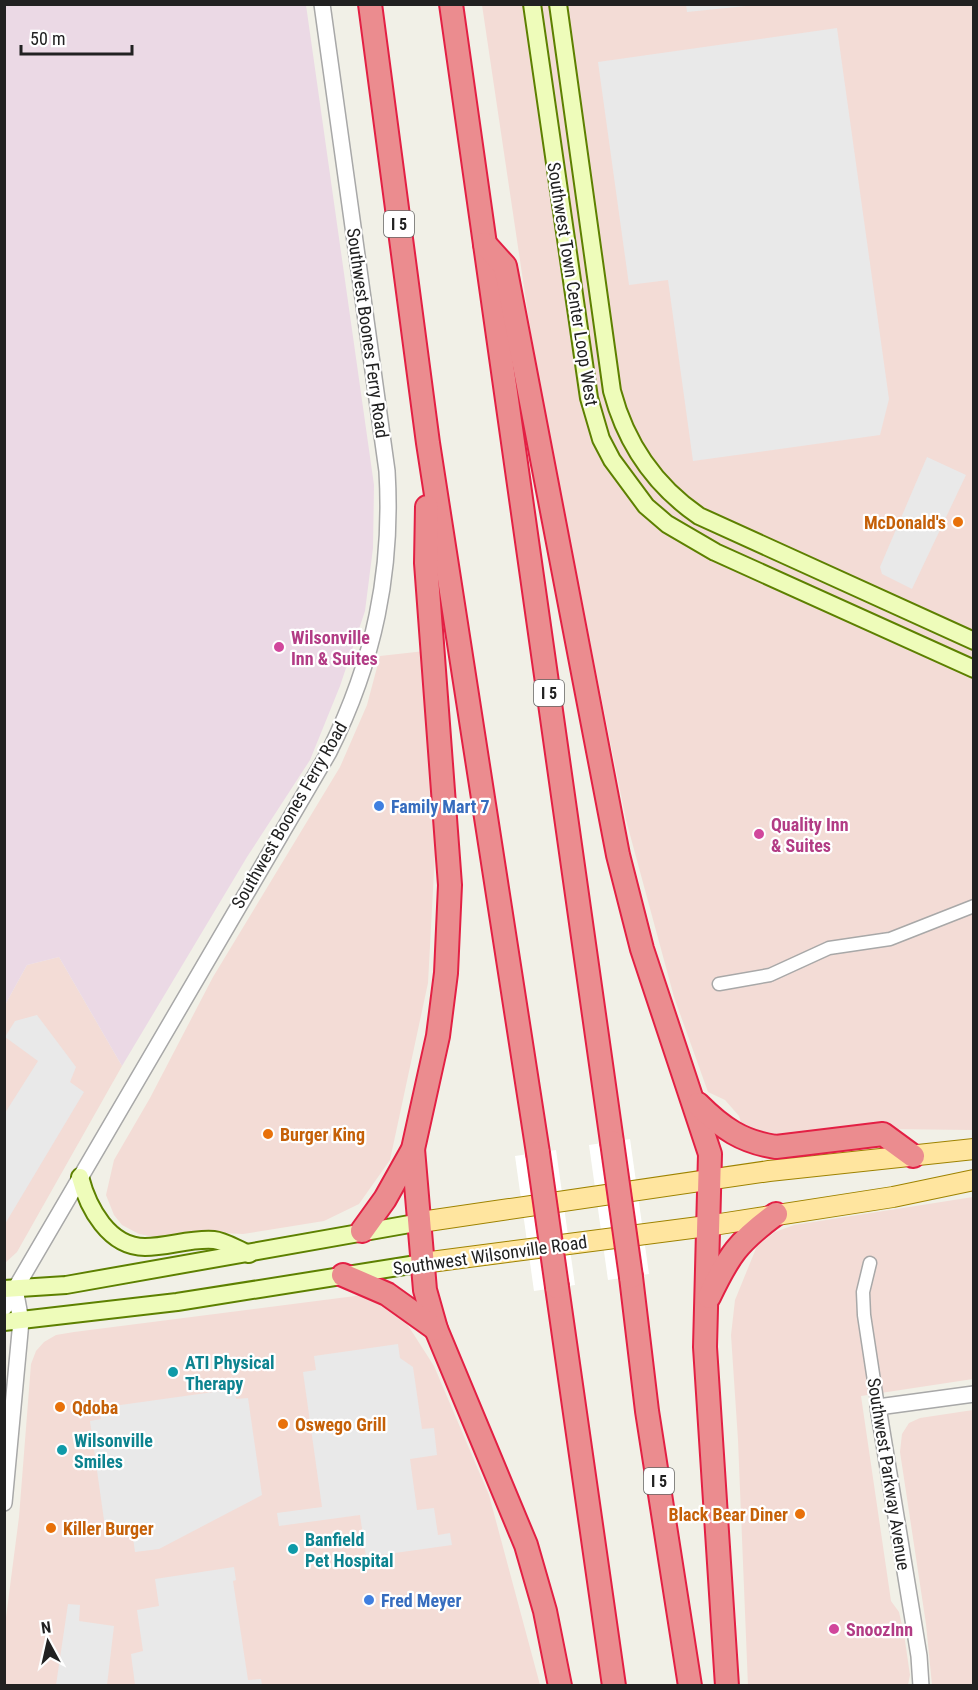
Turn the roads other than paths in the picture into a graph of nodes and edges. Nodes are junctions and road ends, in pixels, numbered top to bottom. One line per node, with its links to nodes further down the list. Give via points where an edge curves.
1 (322, 4): 16 (street, Southwest Boones Ferry Road, via 385,451 389,526 379,611 360,681 329,752)
2 (370, 4): 7 (highway, I 5)
3 (451, 4): 6 (highway, I 5)
4 (532, 4): 9 (main road, Southwest Town Center Loop West, via 589,398 602,439 622,476 646,506 691,540)
5 (558, 4): 8 (main road, Southwest Town Center Loop West, via 612,391 623,425 641,460 667,490 699,516)
6 (485, 244): 12 (highway, I 5, via 506,267 618,855 642,949); 37 (highway, I 5, bridge, via 647,1411)
7 (428, 443): 13 (highway, I 5, via 426,563 450,885 447,973 440,1025); 36 (highway, I 5, bridge, via 538,1153)
8 (974, 640)
9 (974, 669)
10 (974, 906): 11 (street, via 890,939 829,948 770,975)
11 (719, 984)
12 (693, 1098): 15 (highway, I 5, via 724,1129 759,1145 776,1148 883,1134); 17 (highway, I 5, via 710,1154)
13 (414, 1149): 20 (highway, I 5); 22 (highway, I 5)
14 (974, 1149): 15 (main road)
15 (913, 1156): 17 (main road)
16 (80, 1177): 23 (main road, via 89,1203 105,1228 129,1244 143,1247 216,1240); 27 (street, Southwest Boones Ferry Road)
17 (709, 1180): 20 (main road); 21 (highway, I 5)
18 (974, 1180): 19 (main road, Southwest Wilsonville Road)
19 (777, 1214): 21 (main road, Southwest Wilsonville Road); 28 (highway, I 5, via 739,1244 725,1262)
20 (421, 1222): 22 (main road); 24 (highway, I 5)
21 (707, 1226): 24 (main road, Southwest Wilsonville Road); 28 (highway, I 5)
22 (362, 1231): 23 (main road)
23 (249, 1254): 27 (main road, via 66,1285)
24 (423, 1263): 26 (main road, Southwest Wilsonville Road); 31 (highway, I 5, via 425,1290)
25 (870, 1263): 33 (street, Southwest Parkway Avenue, via 863,1292 864,1315)
26 (343, 1275): 30 (main road, Southwest Wilsonville Road, via 177,1302); 31 (highway, via 387,1294)
27 (8, 1290): 29 (street, Southwest Boones Ferry Road); 30 (street)
28 (705, 1307): 38 (highway, I 5)
29 (4, 1308)
30 (13, 1321): 34 (street)
31 (436, 1329): 35 (highway, I 5, via 526,1545)
32 (974, 1395): 33 (street)
33 (878, 1407): 39 (street, Southwest Parkway Avenue, via 920,1656)
34 (4, 1503)
35 (560, 1686)
36 (614, 1686)
37 (690, 1686)
38 (727, 1686)
39 (921, 1686)

